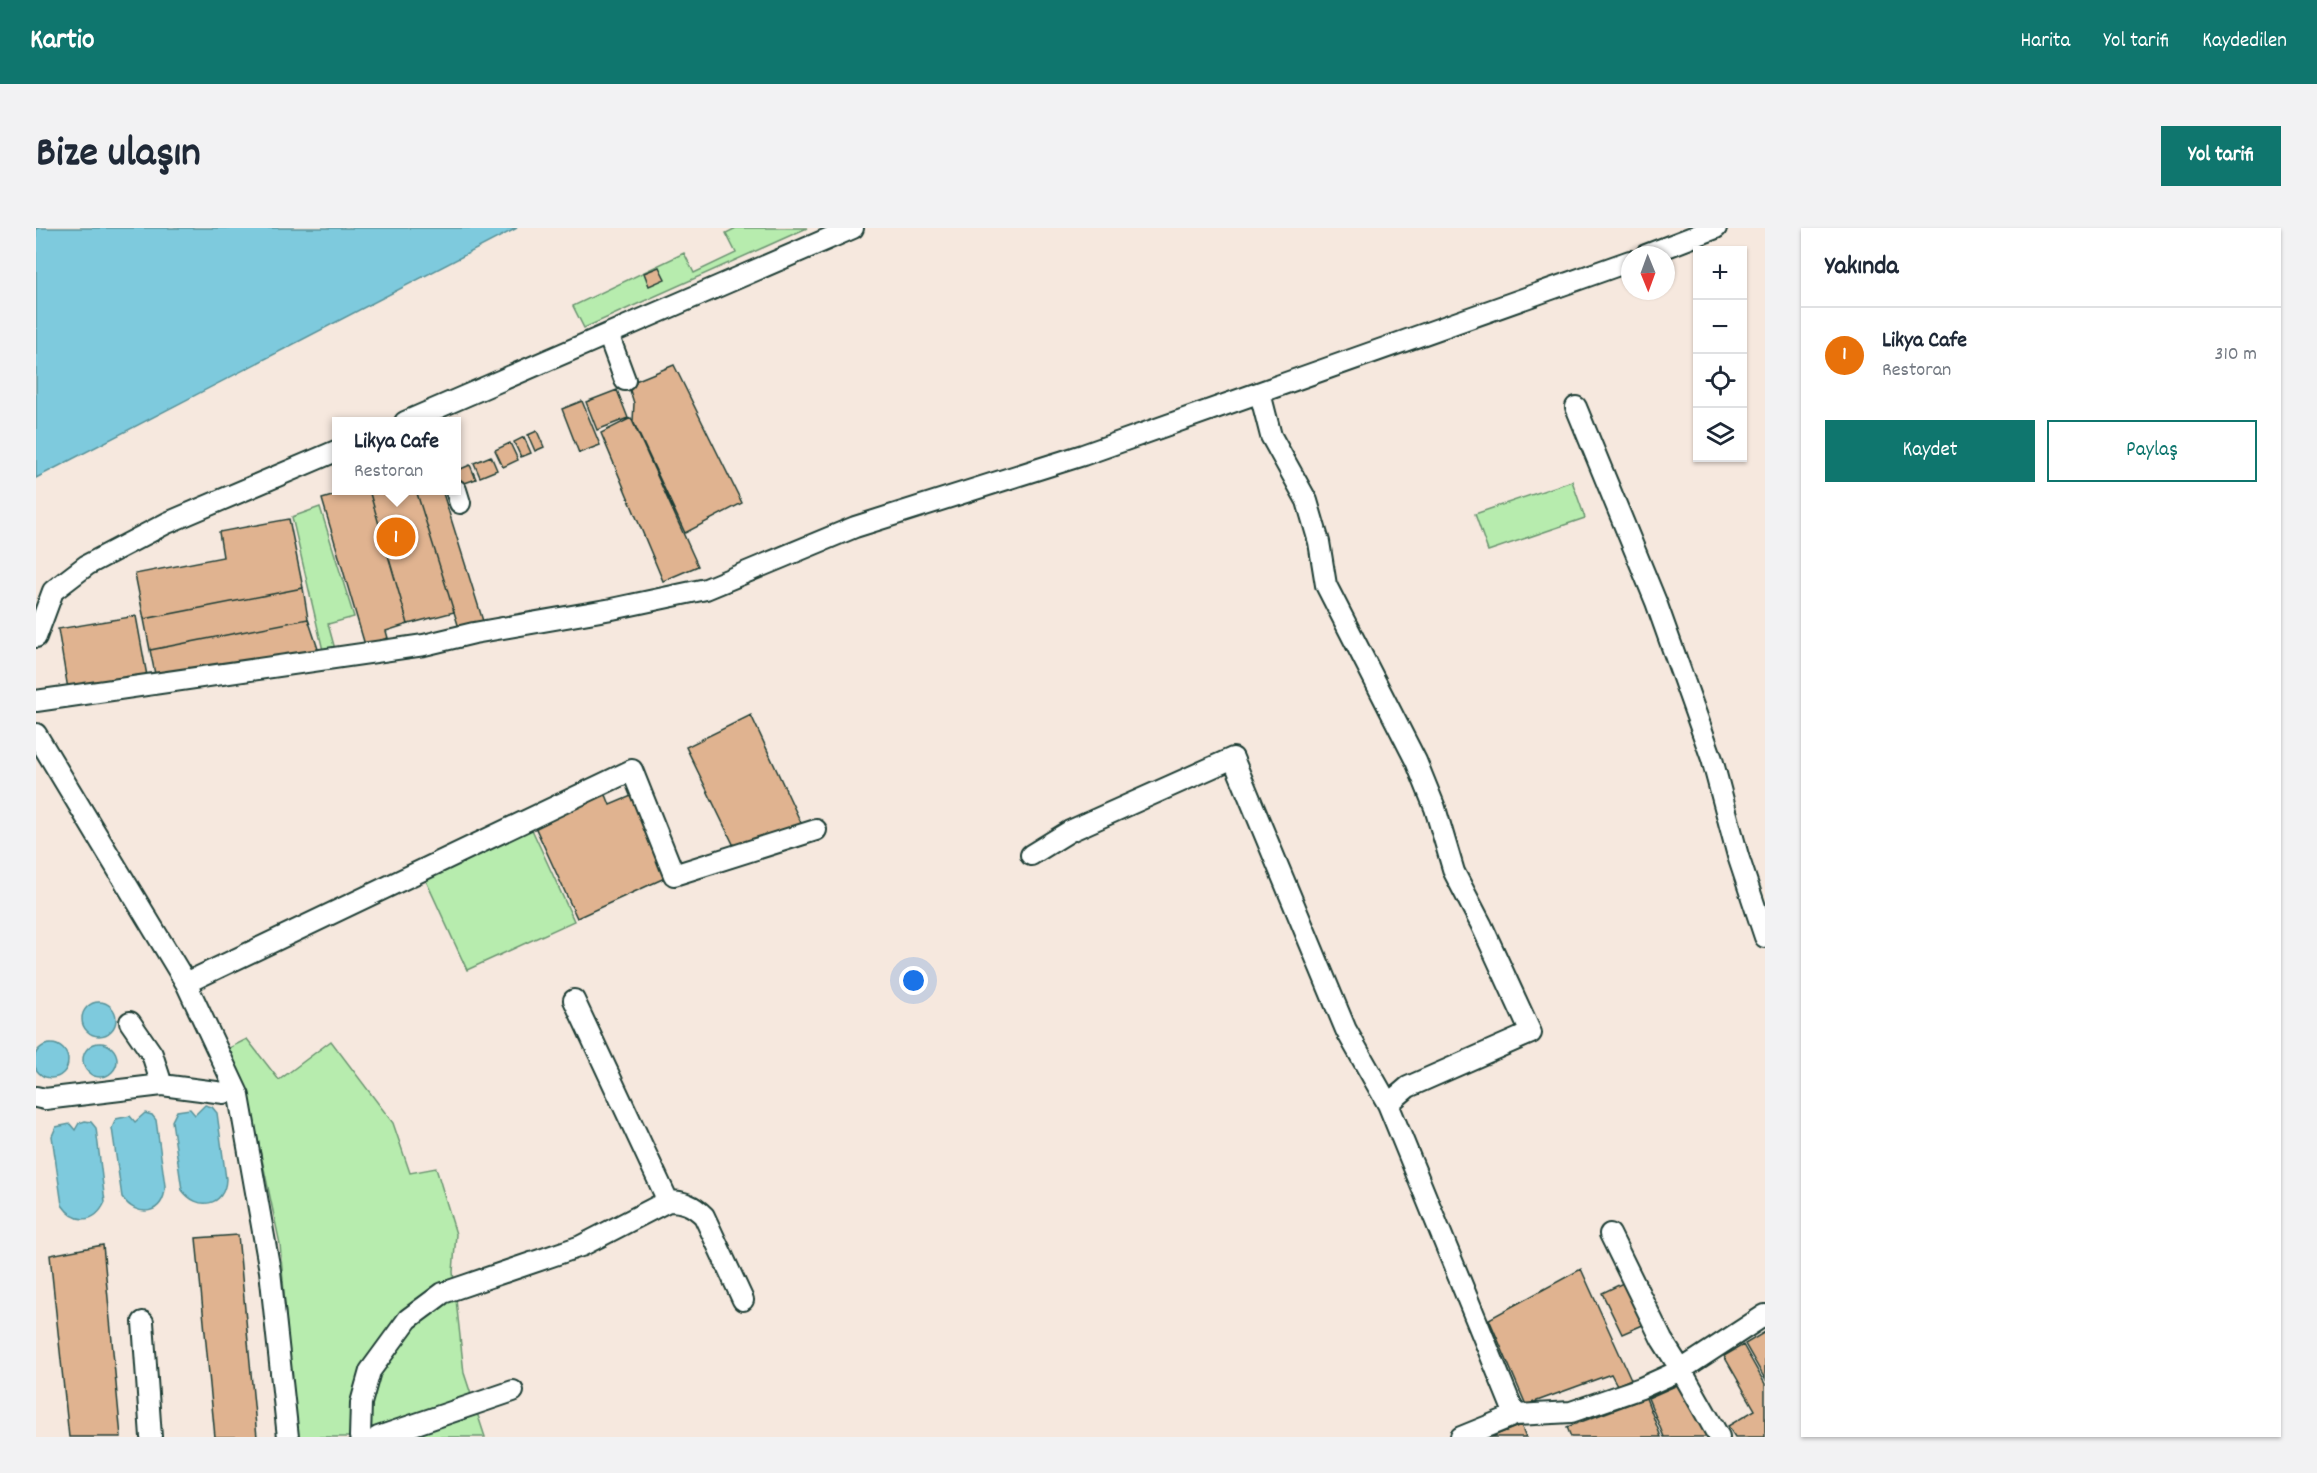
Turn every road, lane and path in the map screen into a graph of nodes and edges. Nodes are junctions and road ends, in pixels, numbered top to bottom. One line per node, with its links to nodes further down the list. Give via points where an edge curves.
1 (853, 228): 5 (street)
2 (1716, 228): 3 (street)
3 (1669, 246)
4 (1621, 264): 7 (street)
5 (608, 334): 6 (street); 9 (street)
6 (625, 380)
7 (1260, 393): 12 (street, via 1083,455 855,527 706,589 424,645); 23 (street, via 1270,436 1307,501 1326,585 1416,761 1454,872 1531,1033 1408,1087)
8 (1576, 407): 16 (street, via 1660,614 1712,759)
9 (431, 416)
10 (332, 453): 11 (street, via 167,523 87,565 53,591)
11 (36, 637)
12 (36, 701)
13 (36, 734): 17 (street)
14 (816, 830): 17 (street, via 674,875 632,770)
15 (1031, 855): 23 (street, via 1071,831 1233,758 1346,1030)
16 (1765, 937)
17 (186, 982): 21 (street)
18 (574, 1000): 24 (street)
19 (130, 1022): 20 (street, via 152,1054)
20 (162, 1085): 21 (street); 22 (street)
21 (236, 1091): 33 (street, via 270,1272)
22 (36, 1097)
23 (1388, 1104): 31 (street)
24 (668, 1201): 26 (street, via 681,1201 704,1216); 34 (street, via 581,1246 443,1293 408,1319 370,1371 361,1403)
25 (1610, 1234): 29 (street)
26 (743, 1300)
27 (1765, 1315): 29 (street)
28 (143, 1322): 32 (street)
29 (1681, 1370): 31 (street, via 1571,1412); 37 (street)
30 (513, 1391): 35 (street)
31 (1515, 1415): 36 (street)
32 (151, 1437)
33 (288, 1437)
34 (360, 1437)
35 (378, 1437)
36 (1461, 1437)
37 (1719, 1437)

